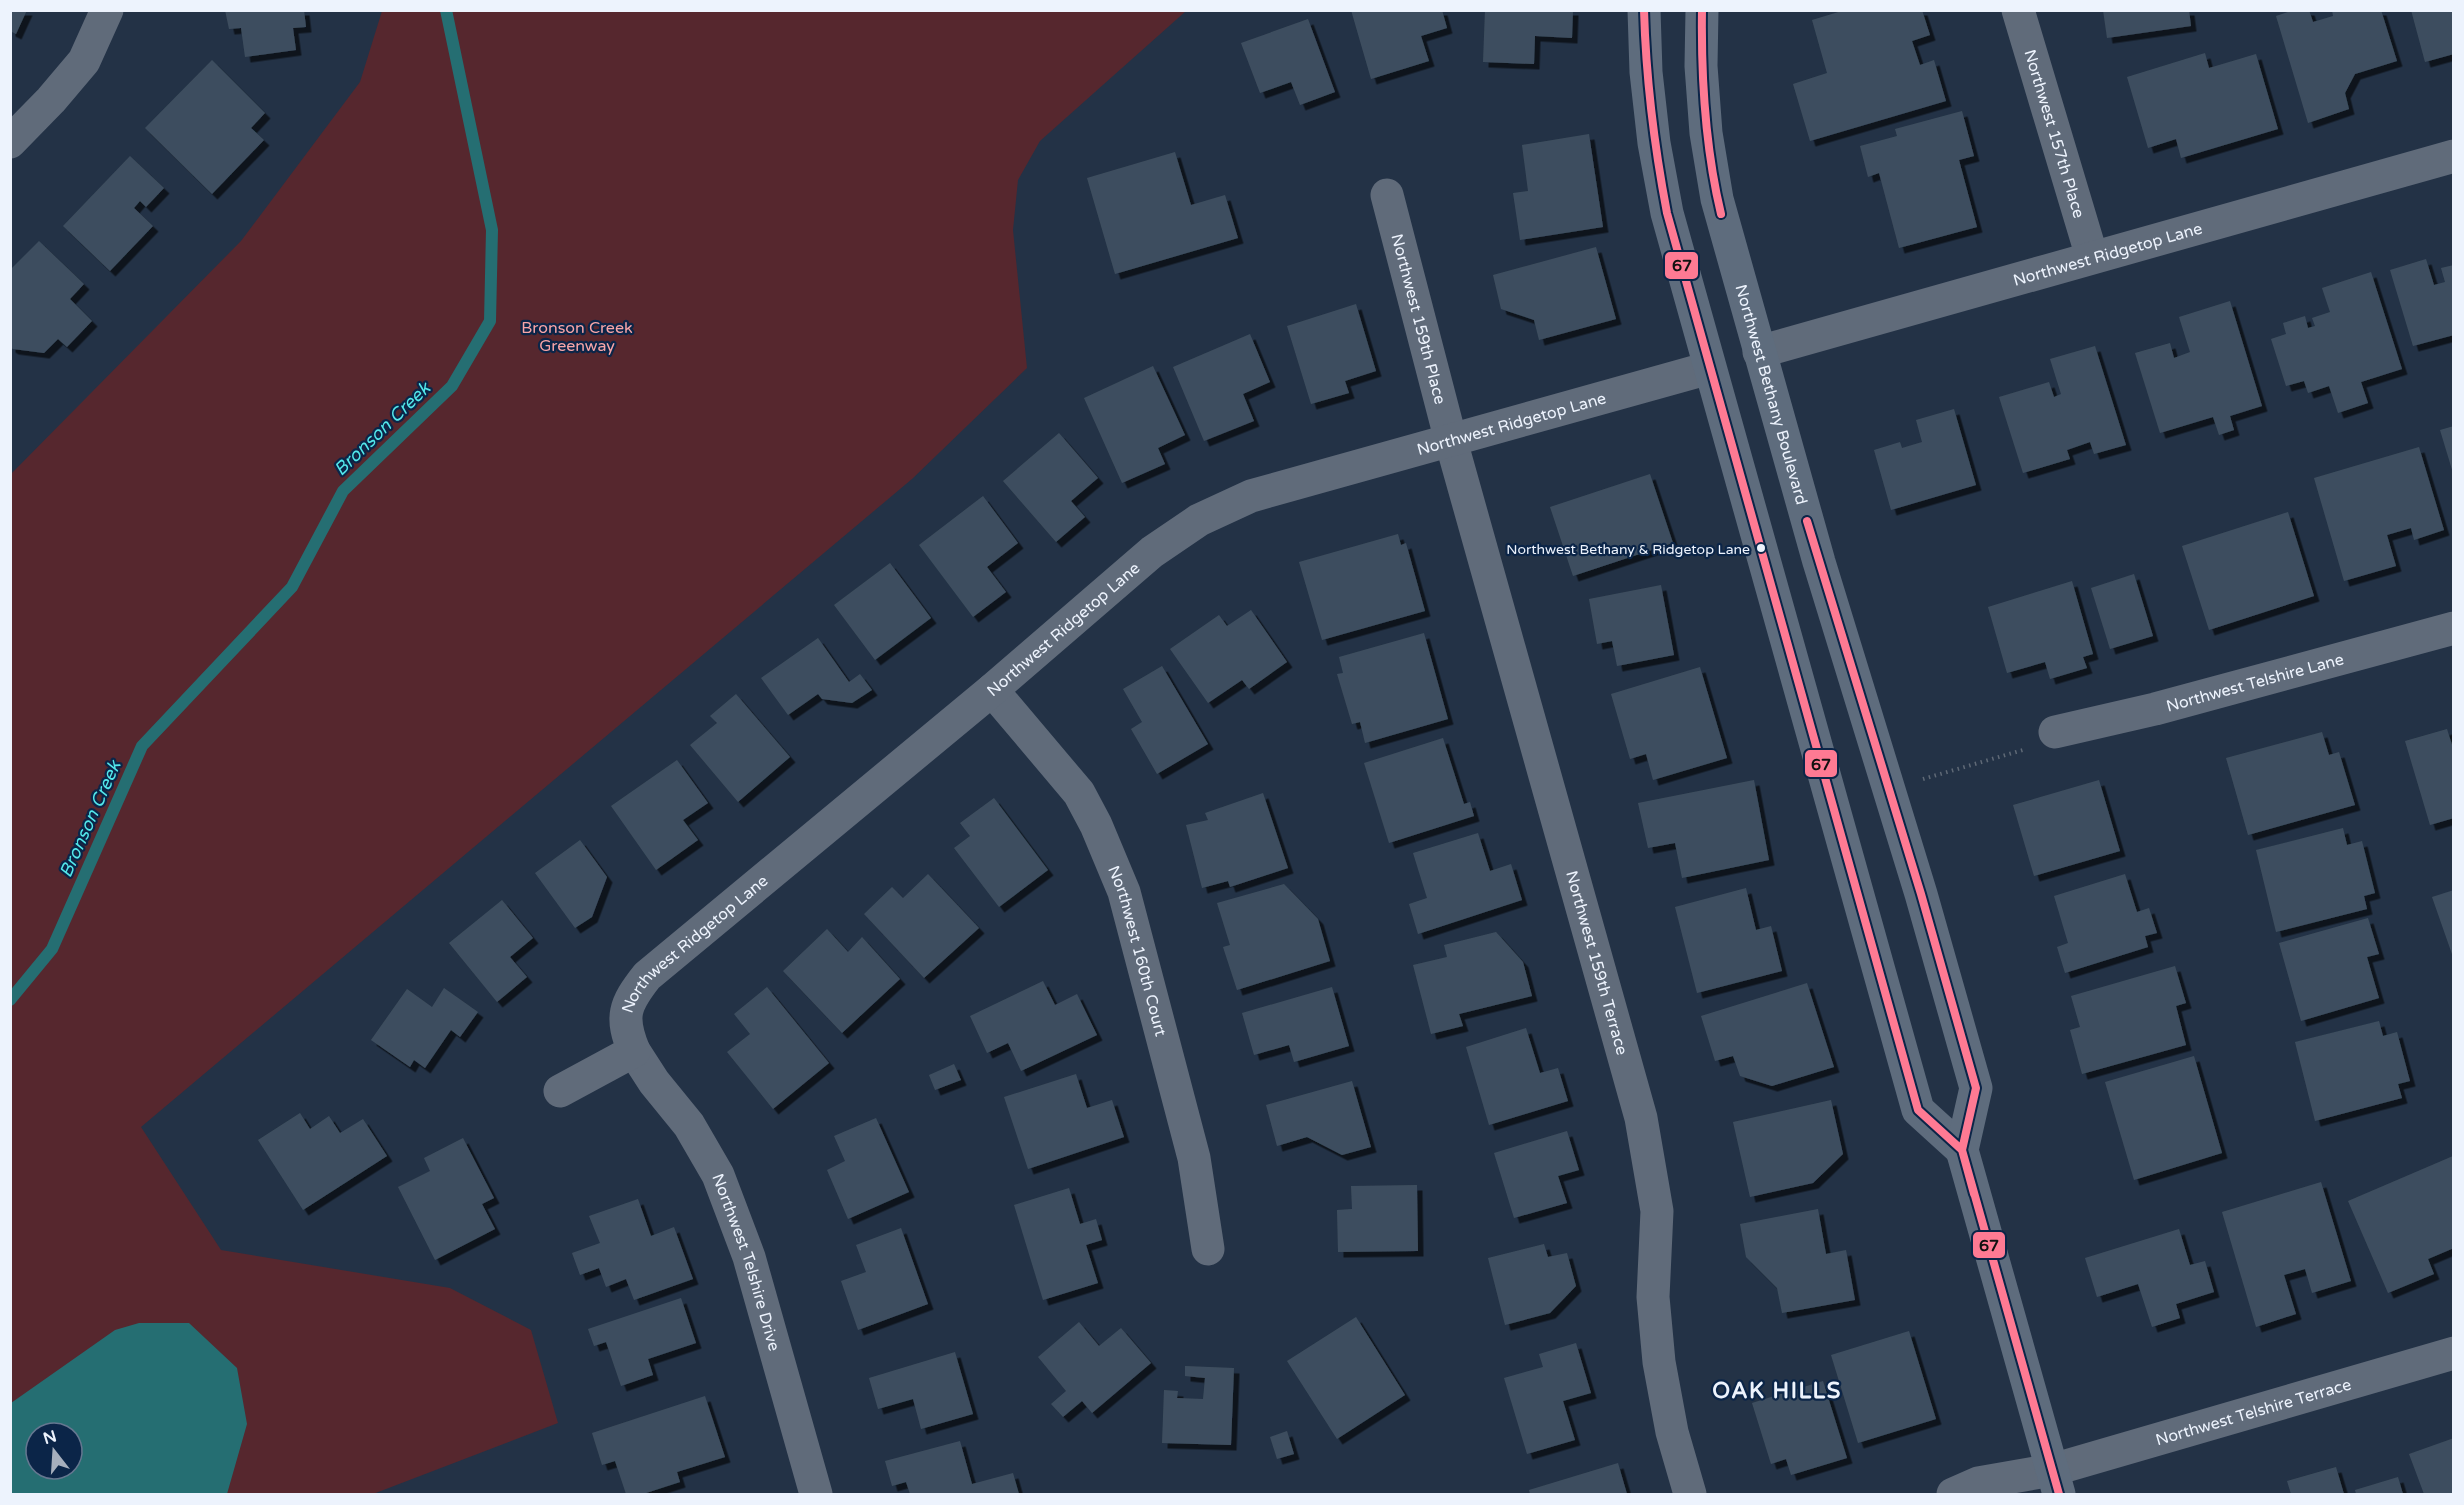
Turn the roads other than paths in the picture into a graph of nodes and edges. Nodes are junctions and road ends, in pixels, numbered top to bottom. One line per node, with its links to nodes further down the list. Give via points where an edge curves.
1 (107, 10): 5 (street, via 84,61)
2 (1644, 10): 10 (main road, via 1646,72 1656,155 1667,213)
3 (1701, 10): 9 (main road, Northwest Bethany Boulevard, via 1706,134 1717,199)
4 (2018, 10): 8 (street, Northwest 157th Place)
5 (10, 142)
6 (2454, 156): 8 (street, Northwest Ridgetop Lane)
7 (1387, 195): 11 (street, Northwest 159th Place)
8 (2092, 257): 9 (street, Northwest Ridgetop Lane)
9 (1759, 352): 17 (main road, Northwest Bethany Boulevard, via 1976,1088)
10 (1709, 368): 11 (street, Northwest Ridgetop Lane); 17 (main road, via 1918,1110)
11 (1450, 441): 13 (street, Northwest Ridgetop Lane, via 1251,496 1199,520 1152,552); 22 (street, Northwest 159th Terrace, via 1641,1118 1657,1211 1653,1297 1659,1362 1672,1432)
12 (2454, 628): 14 (street, Northwest Telshire Lane)
13 (992, 690): 15 (street, Northwest Ridgetop Lane, via 647,976 632,995 625,1013 626,1031); 18 (street, Northwest 160th Court, via 1079,793 1124,892 1194,1158)
14 (2055, 732)
15 (634, 1051): 16 (street); 21 (street, Northwest Telshire Drive, via 689,1125 718,1175 749,1257)
16 (560, 1091)
17 (1962, 1150): 20 (main road, Northwest Bethany Boulevard)
18 (1208, 1249)
19 (2454, 1353): 20 (street, Northwest Telshire Terrace)
20 (2056, 1482): 23 (street, via 1978,1483)
21 (816, 1494)
22 (1690, 1494)
23 (1953, 1494)

